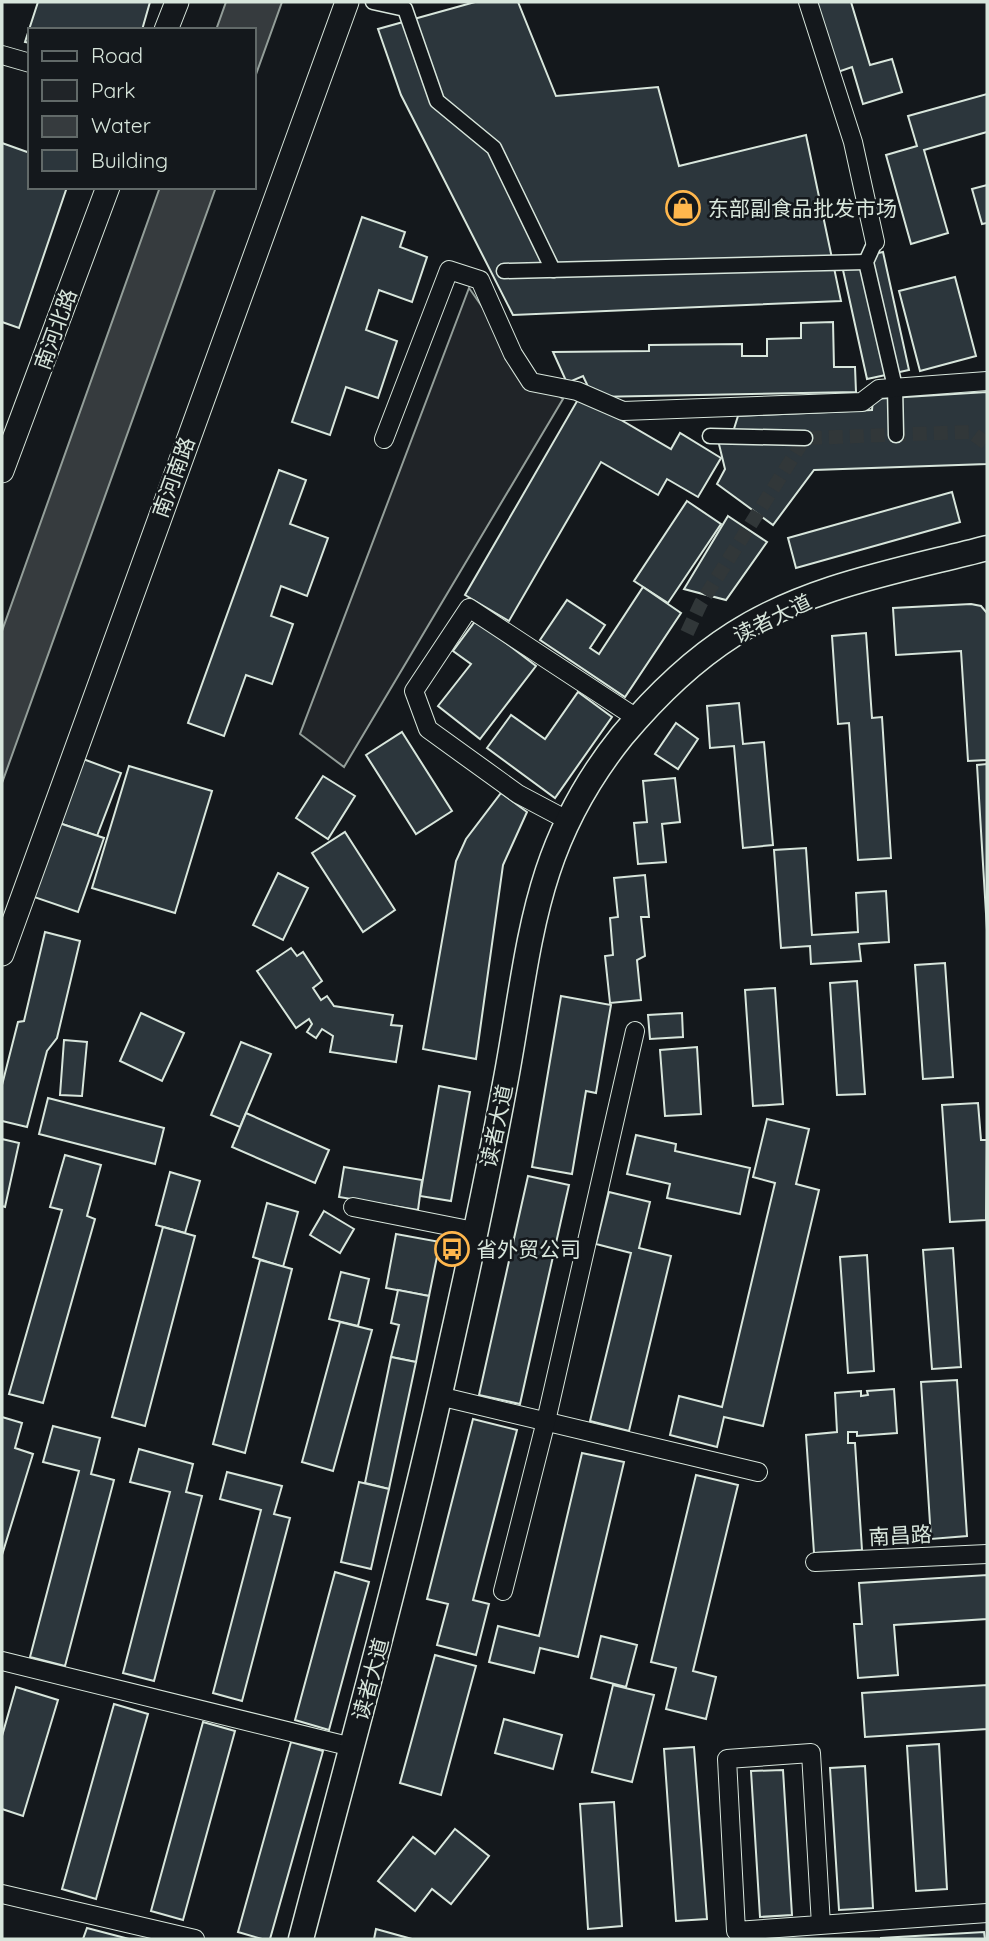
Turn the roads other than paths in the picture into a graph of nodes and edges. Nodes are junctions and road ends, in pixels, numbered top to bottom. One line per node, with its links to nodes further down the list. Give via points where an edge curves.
1 (177, 2): 5 (street)
2 (347, 2): 23 (street, 南河南路)
3 (373, 2): 11 (street, via 405,9 437,101 494,148)
4 (808, 2): 9 (street, via 853,142)
5 (167, 28)
6 (2, 55): 7 (street)
7 (28, 62)
8 (107, 189): 19 (street, 南河北路)
9 (875, 243): 10 (street)
10 (866, 262): 11 (street); 14 (street)
11 (554, 270): 12 (street)
12 (504, 271)
13 (987, 380): 14 (street)
14 (895, 387): 15 (street); 18 (street, via 879,389 862,402 623,411 577,391 531,382 480,281 449,270)
15 (896, 435)
16 (710, 436): 17 (street)
17 (805, 438)
18 (384, 439)
19 (2, 471)
20 (987, 548): 21 (main road, 读者大道, via 859,582 765,618 733,635)
21 (638, 719): 22 (main road, 读者大道, via 590,779); 22 (street, via 470,608 414,691 428,729 518,794)
22 (567, 820): 26 (main road, 读者大道, via 534,913)
23 (2, 954)
24 (635, 1031): 28 (street)
25 (353, 1207): 26 (street)
26 (474, 1231): 27 (main road, 读者大道)
27 (439, 1396): 28 (street); 34 (main road, 读者大道)
28 (546, 1421): 29 (street); 32 (street)
29 (758, 1472)
30 (987, 1554): 31 (street, 南昌路)
31 (815, 1562)
32 (503, 1591)
33 (2, 1661): 34 (street)
34 (352, 1747): 39 (main road, 读者大道)
35 (2, 1894): 38 (street)
36 (987, 1913): 37 (street)
37 (821, 1925): 37 (street, via 736,1931 727,1759 811,1754)
38 (195, 1939)
39 (301, 1939)

